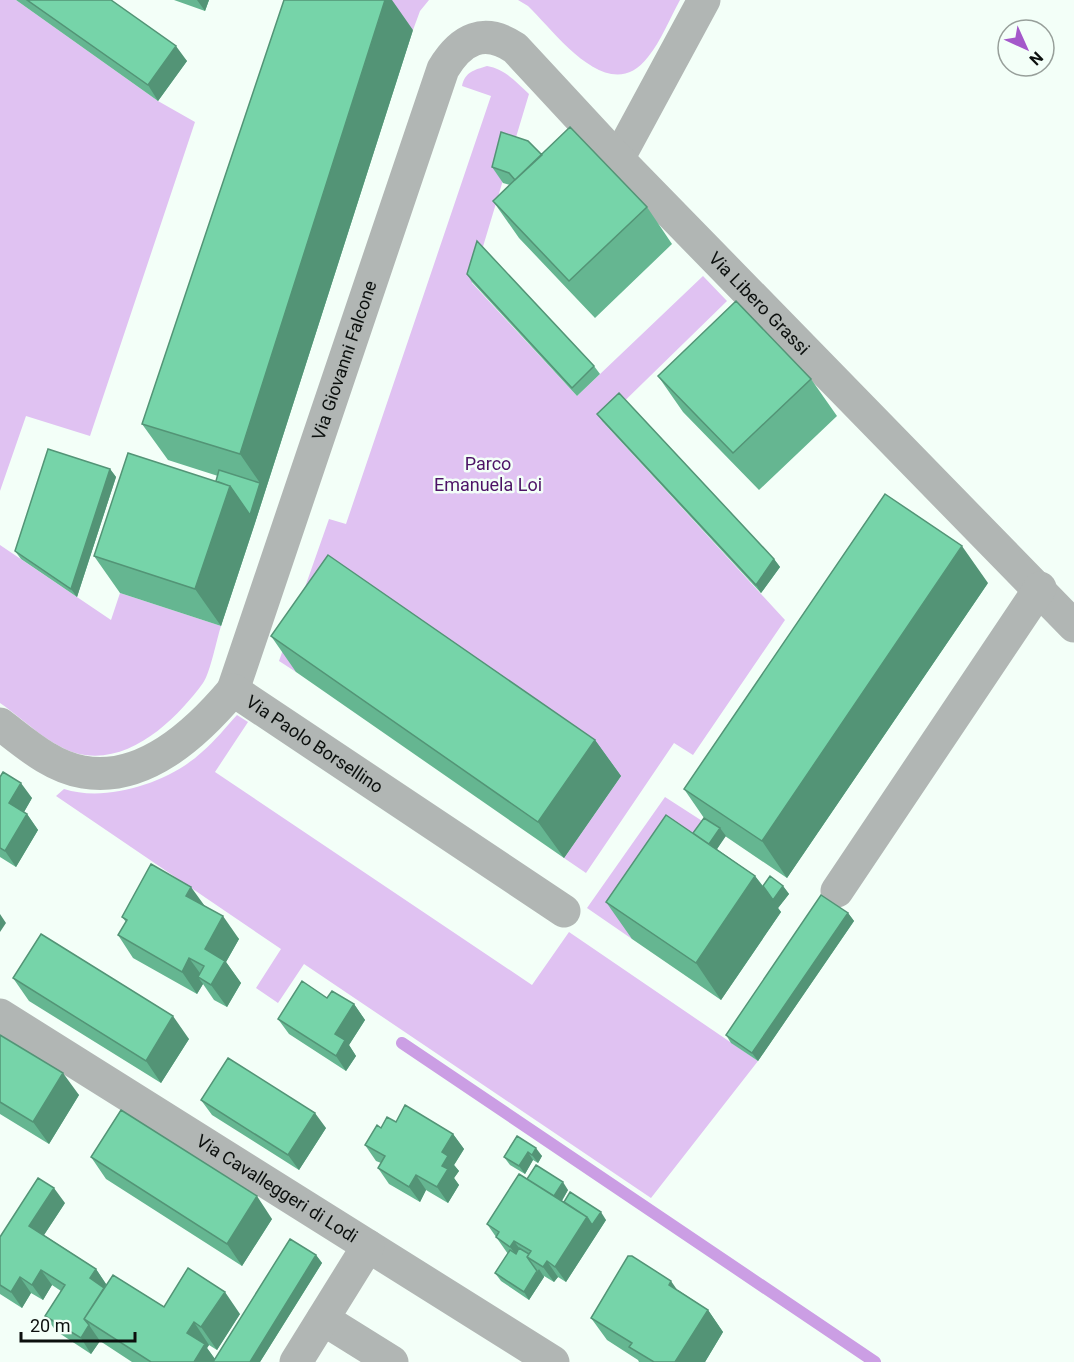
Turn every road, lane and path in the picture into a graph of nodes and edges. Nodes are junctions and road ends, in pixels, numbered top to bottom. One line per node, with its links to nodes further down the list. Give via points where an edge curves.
1 (704, 0): 3 (street)
2 (472, 40): 3 (street, Via Libero Grassi, via 488,36 515,48); 6 (street, Via Giovanni Falcone, via 458,49 444,69)
3 (618, 159): 4 (street, Via Libero Grassi)
4 (1040, 588): 5 (street, Via Libero Grassi); 8 (street)
5 (1074, 626)
6 (233, 690): 7 (street, Via Paolo Borsellino, via 205,724 170,750 136,767 107,773 82,772 58,763); 9 (street, Via Paolo Borsellino)
7 (0, 724)
8 (837, 891)
9 (564, 911)
10 (0, 1015): 11 (street, Via Cavalleggeri di Lodi)
11 (368, 1246): 12 (street); 15 (street, Via Cavalleggeri di Lodi)
12 (323, 1319): 13 (street); 14 (street)
13 (380, 1358)
14 (296, 1362)
15 (553, 1362)

